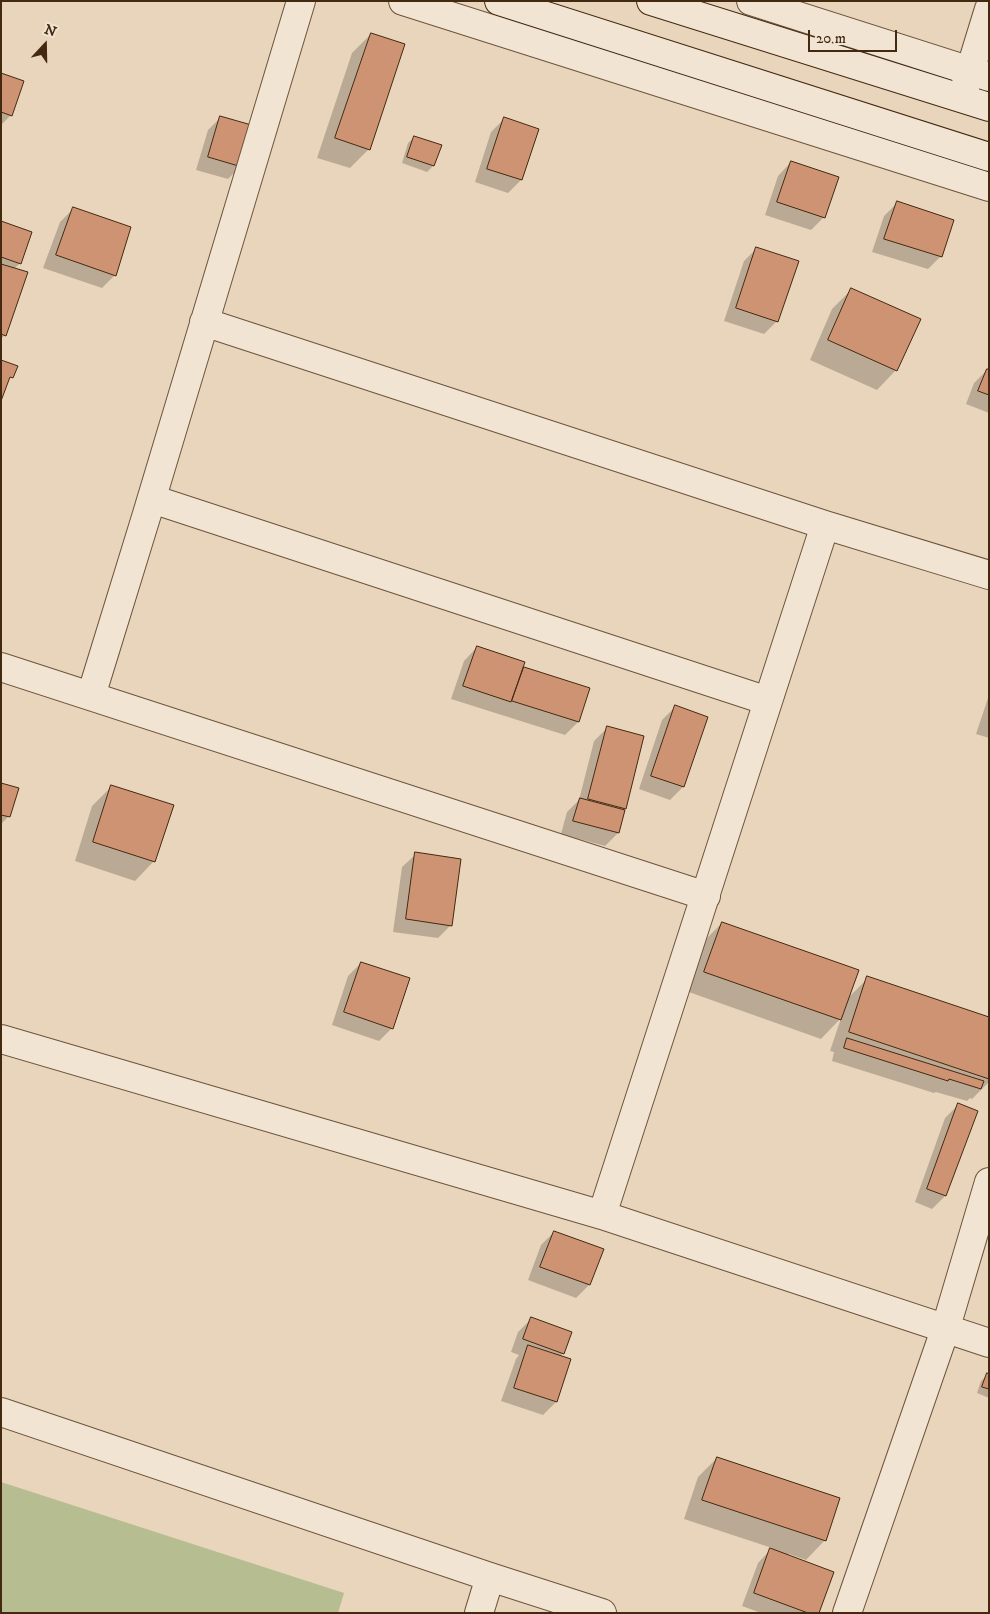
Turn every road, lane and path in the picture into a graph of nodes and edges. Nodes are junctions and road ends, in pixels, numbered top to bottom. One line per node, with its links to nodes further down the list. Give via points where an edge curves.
1 (302, 1): 12 (street)
2 (403, 1): 11 (street)
3 (499, 1): 10 (street)
4 (651, 1): 8 (street)
5 (752, 1): 7 (street)
6 (989, 9): 7 (street)
7 (979, 74): 8 (street)
8 (961, 98): 9 (street)
9 (989, 107)
10 (989, 157)
11 (989, 187)
12 (204, 322): 13 (street); 14 (street)
13 (152, 499): 17 (street); 18 (street)
14 (824, 525): 15 (street); 18 (street)
15 (989, 575)
16 (1, 667): 17 (street)
17 (91, 696): 19 (street)
18 (768, 701): 19 (street)
19 (706, 896): 22 (street)
20 (1, 1040): 22 (street)
21 (989, 1182): 23 (street)
22 (602, 1215): 23 (street)
23 (946, 1328): 24 (street); 29 (street)
24 (989, 1343)
25 (1, 1412): 26 (street)
26 (490, 1577): 27 (street); 28 (street)
27 (479, 1613)
28 (602, 1613)
29 (847, 1613)

